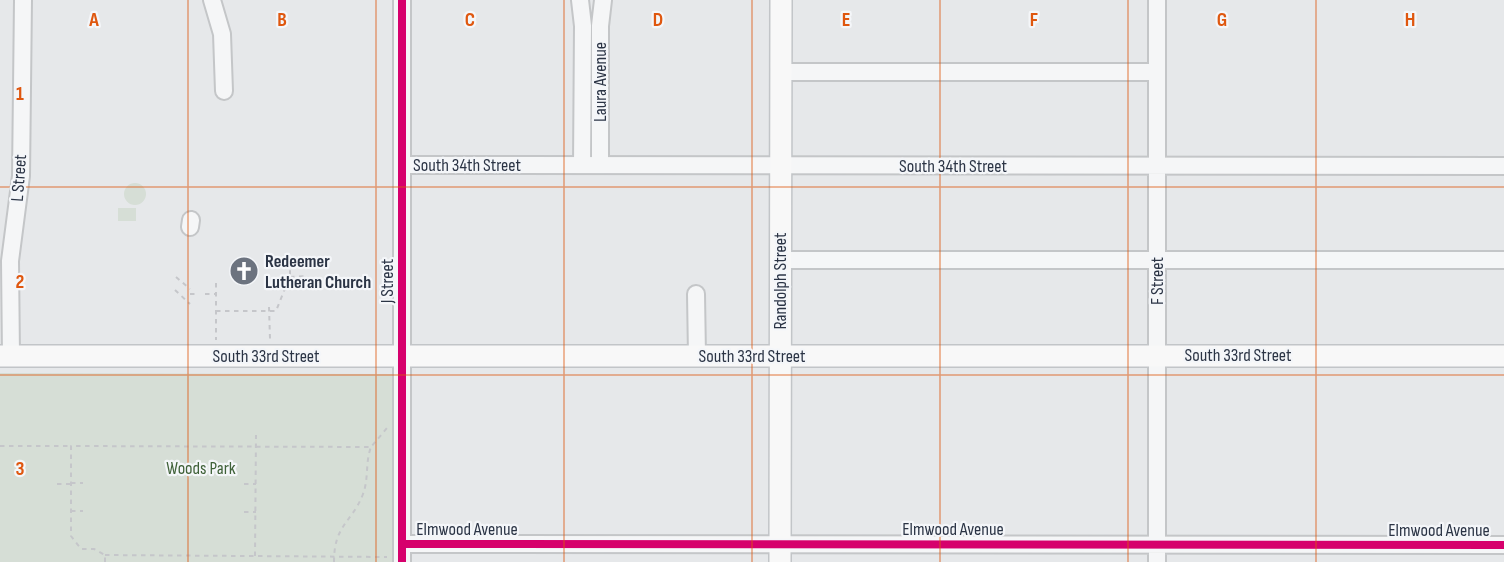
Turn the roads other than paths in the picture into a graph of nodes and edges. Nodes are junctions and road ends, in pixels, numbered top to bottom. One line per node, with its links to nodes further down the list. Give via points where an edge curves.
1 (23, 0): 25 (street, L Street, via 21,176 10,261)
2 (212, 0): 12 (street, via 222,34)
3 (402, 0): 13 (street, J Street)
4 (580, 0): 8 (street, Laura Avenue)
5 (603, 0): 9 (street, Laura Avenue)
6 (781, 0): 10 (main road, Randolph Street)
7 (1157, 0): 11 (street, F Street)
8 (583, 26): 9 (street); 14 (street, Laura Avenue)
9 (600, 26): 15 (street, Laura Avenue)
10 (781, 72): 11 (street); 16 (main road, Randolph Street)
11 (1157, 72): 17 (street, F Street)
12 (224, 91)
13 (402, 165): 14 (street, South 34th Street); 23 (street, J Street)
14 (582, 165): 15 (street, South 34th Street)
15 (600, 165): 16 (street, South 34th Street)
16 (781, 166): 17 (street, South 34th Street); 19 (main road, Randolph Street)
17 (1157, 166): 18 (street, South 34th Street); 20 (street, F Street)
18 (1504, 166)
19 (780, 260): 20 (street); 27 (main road, Randolph Street)
20 (1157, 260): 21 (street); 24 (street, F Street)
21 (1504, 260)
22 (696, 294): 26 (street)
23 (402, 355): 25 (main road, South 33rd Street); 26 (main road, South 33rd Street); 29 (street, J Street)
24 (1157, 355): 27 (main road, South 33rd Street); 28 (main road, South 33rd Street); 30 (street, F Street)
25 (5, 356)
26 (697, 356): 27 (main road, South 33rd Street)
27 (781, 356): 32 (main road, Randolph Street)
28 (1504, 356)
29 (402, 544): 32 (street, Elmwood Avenue); 33 (street, J Street)
30 (1156, 544): 31 (street, Elmwood Avenue); 32 (street, Elmwood Avenue); 34 (street, F Street)
31 (1504, 545)
32 (780, 553)
33 (394, 560)
34 (1156, 562)

